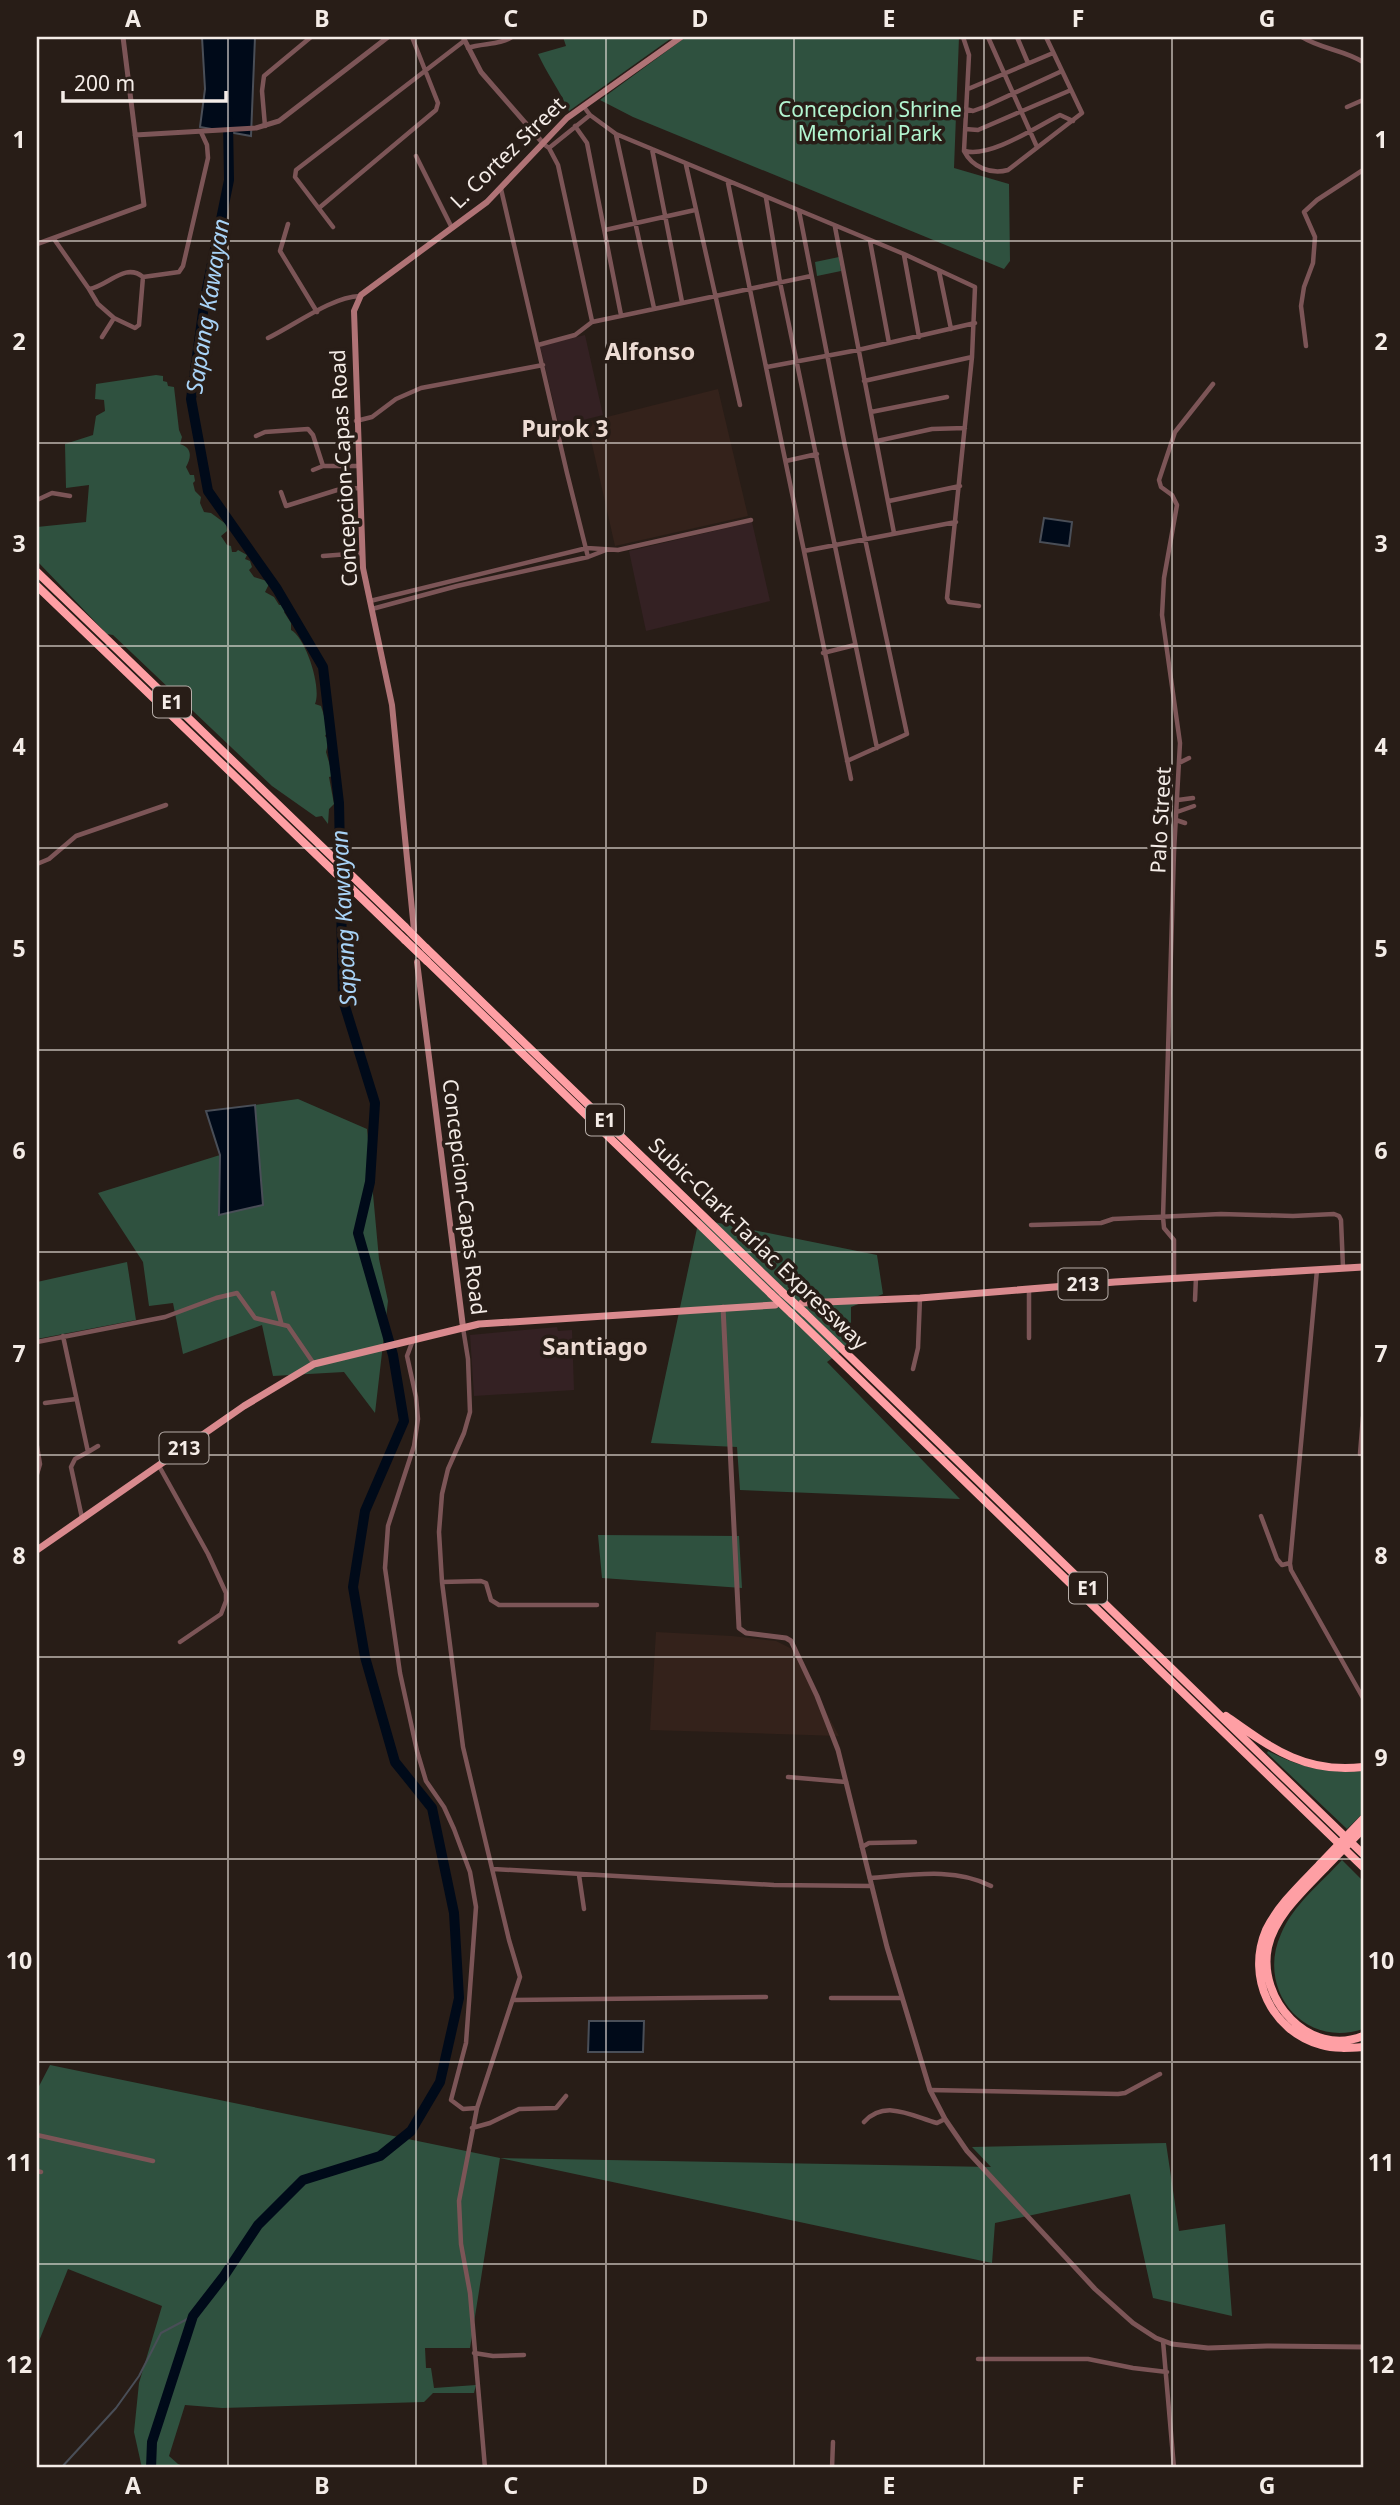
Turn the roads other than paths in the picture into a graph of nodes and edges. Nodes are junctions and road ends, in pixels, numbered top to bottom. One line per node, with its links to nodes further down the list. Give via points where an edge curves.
1 (123, 37): 36 (street)
2 (311, 37): 31 (street, via 264,76)
3 (388, 37): 31 (street)
4 (412, 37): 17 (street)
5 (512, 37): 13 (street)
6 (681, 37): 24 (main road, L. Cortez Street)
7 (963, 37): 20 (street, via 969,54)
8 (988, 37): 19 (street)
9 (1017, 37): 16 (street)
10 (1046, 37): 14 (street)
11 (1302, 37): 15 (street)
12 (463, 39): 13 (street); 17 (street)
13 (468, 48): 37 (street, via 481,72)
14 (1053, 53): 16 (street); 18 (street)
15 (1363, 62)
16 (1028, 63): 19 (street)
17 (424, 71): 48 (street, via 438,103 436,110); 48 (street, via 296,170 295,177)
18 (1062, 71): 21 (street); 22 (street)
19 (1004, 74): 20 (street); 22 (street)
20 (968, 89): 26 (street)
21 (1070, 90): 27 (street); 29 (street, via 1083,113)
22 (1013, 93): 26 (street, via 973,111); 27 (street)
23 (1363, 100): 25 (street)
24 (583, 106): 28 (street); 37 (main road, L. Cortez Street)
25 (1347, 107)
26 (966, 109): 32 (street)
27 (1020, 111): 32 (street, via 978,130); 33 (street)
28 (590, 115): 30 (street); 35 (street)
29 (1073, 121): 33 (street, via 1060,115); 38 (street)
30 (575, 126): 39 (street); 57 (street, via 587,143)
31 (265, 127): 34 (street)
32 (965, 129): 41 (street)
33 (1030, 130): 38 (street); 41 (street, via 988,151)
34 (205, 131): 36 (street); 64 (street, via 208,158 183,265 179,272)
35 (616, 134): 40 (street); 52 (street)
36 (135, 135): 58 (street, via 144,205)
37 (542, 142): 39 (street); 46 (main road, L. Cortez Street)
38 (1037, 147): 41 (street, via 999,173 974,164)
39 (549, 148): 75 (street, via 558,165)
40 (652, 149): 43 (street); 51 (street)
41 (964, 151)
42 (416, 156): 56 (street)
43 (686, 164): 45 (street); 49 (street)
44 (1363, 170): 83 (street, via 1304,212 1315,237 1301,306)
45 (728, 183): 47 (street); 66 (street)
46 (501, 189): 56 (main road, L. Cortez Street); 82 (street)
47 (765, 198): 50 (street); 65 (street)
48 (319, 208): 55 (street)
49 (695, 210): 51 (street); 69 (street)
50 (799, 211): 54 (street); 63 (street)
51 (664, 216): 52 (street); 70 (street)
52 (634, 223): 57 (street); 71 (street)
53 (288, 224): 72 (street, via 281,251)
54 (835, 226): 59 (street); 84 (street)
55 (333, 227)
56 (452, 229): 68 (main road, L. Cortez Street)
57 (605, 230): 73 (street)
58 (54, 239): 60 (street); 67 (street)
59 (870, 241): 61 (street); 81 (street)
60 (37, 244)
61 (904, 254): 62 (street); 79 (street)
62 (939, 270): 76 (street, via 975,287); 77 (street)
63 (811, 275): 65 (street); 85 (street)
64 (143, 277): 67 (street, via 124,272); 74 (street, via 139,326 129,327)
65 (780, 282): 66 (street); 87 (street)
66 (748, 288): 69 (street); 89 (street)
67 (89, 289): 74 (street)
68 (361, 295): 72 (street); 95 (main road, Concepcion-Capas Road, via 354,311)
69 (714, 295): 70 (street); 93 (street)
70 (682, 302): 71 (street)
71 (654, 308): 73 (street)
72 (317, 312): 80 (street)
73 (621, 315): 75 (street)
74 (114, 318): 78 (street)
75 (592, 322): 82 (street, via 575,335)
76 (975, 323): 77 (street); 86 (street)
77 (951, 329): 79 (street)
78 (102, 337)
79 (919, 337): 81 (street)
80 (268, 338)
81 (889, 343): 84 (street)
82 (538, 345): 88 (street)
83 (1306, 346)
84 (858, 350): 85 (street); 90 (street)
85 (828, 356): 87 (street); 113 (street)
86 (972, 357): 90 (street); 96 (street)
87 (798, 360): 89 (street); 99 (street)
88 (543, 365): 95 (street, via 421,388 372,417); 115 (street)
89 (767, 367): 100 (street)
90 (864, 381): 94 (street)
91 (1213, 384): 130 (street, Palo Street, via 1175,432 1159,480 1177,505 1162,615)
92 (947, 397): 94 (street)
93 (740, 405)
94 (871, 412): 98 (street)
95 (356, 421): 102 (main road, Concepcion-Capas Road)
96 (965, 428): 98 (street, via 932,429); 104 (street)
97 (256, 436): 101 (street, via 309,429)
98 (877, 441): 109 (street)
99 (817, 454): 100 (street); 114 (street)
100 (786, 461): 117 (street)
101 (323, 466): 102 (street); 103 (street)
102 (359, 466): 105 (main road, Concepcion-Capas Road)
103 (313, 470)
104 (960, 486): 109 (street); 111 (street)
105 (359, 488): 106 (street, via 286,506); 118 (main road, Concepcion-Capas Road)
106 (281, 492)
107 (70, 496): 108 (street, via 52,493)
108 (37, 500)
109 (889, 501): 112 (street)
110 (751, 520): 116 (street, via 636,547)
111 (956, 522): 112 (street); 124 (street, via 947,601)
112 (894, 533): 113 (street)
113 (866, 539): 114 (street); 127 (street, via 907,734)
114 (836, 545): 117 (street); 125 (street)
115 (587, 548): 116 (street); 120 (street); 123 (street)
116 (606, 549): 120 (street)
117 (804, 551): 126 (street)
118 (362, 553): 119 (street); 123 (main road, Concepcion-Capas Road)
119 (323, 555)
120 (588, 556): 123 (street)
121 (37, 572): 140 (highway, Subic-Clark-Tarlac Expressway / E1)
122 (37, 586): 192 (highway, Subic-Clark-Tarlac Expressway / E1, bridge)
123 (371, 605): 140 (main road, Concepcion-Capas Road, via 392,705)
124 (979, 606)
125 (855, 645): 126 (street); 127 (street)
126 (823, 653): 129 (street)
127 (877, 748): 129 (street)
128 (1189, 758): 130 (street)
129 (847, 761): 131 (street)
130 (1180, 763): 133 (street, Palo Street)
131 (851, 779)
132 (1193, 798): 133 (street)
133 (1178, 800): 136 (street, Palo Street)
134 (166, 805): 139 (street, via 76,836)
135 (1194, 806): 136 (street)
136 (1177, 812): 137 (street, Palo Street)
137 (1176, 820): 138 (street); 142 (street, Palo Street)
138 (1185, 823)
139 (37, 864)
140 (409, 929): 181 (highway, Subic-Clark-Tarlac Expressway / E1, bridge)
141 (418, 962): 157 (main road, Concepcion-Capas Road)
142 (1163, 1217): 143 (street); 145 (street, via 1337,1214); 148 (street, Palo Street, via 1164,1228 1174,1240)
143 (1031, 1225)
144 (1363, 1267): 145 (main road, 213)
145 (1343, 1268): 146 (main road, 213)
146 (1317, 1269): 147 (main road, 213); 176 (street)
147 (1196, 1277): 148 (main road, 213); 152 (street)
148 (1174, 1279): 149 (main road, 213)
149 (1029, 1288): 151 (main road, 213); 159 (street)
150 (272, 1293): 156 (street)
151 (920, 1298): 153 (main road, 213); 163 (street)
152 (1195, 1300)
153 (802, 1303)
154 (775, 1305): 155 (main road, 213)
155 (723, 1307): 157 (main road, 213); 184 (street, via 739,1628 793,1643 832,1733)
156 (282, 1323): 158 (street, via 255,1318 237,1293 164,1317); 162 (street, via 294,1331)
157 (463, 1327): 160 (main road, Concepcion-Capas Road / 213); 177 (street, via 470,1412 442,1494)
158 (63, 1336): 161 (street); 164 (street)
159 (1029, 1338)
160 (410, 1340): 162 (main road, Concepcion-Capas Road / 213); 207 (street, via 407,1356 418,1419 388,1527 385,1568 417,1751 426,1781 444,1807 470,1872 476,1923 466,2043 451,2100 463,2109)
161 (37, 1342)
162 (314, 1364): 171 (main road, Concepcion-Capas Road / 213)
163 (913, 1369)
164 (76, 1399): 165 (street); 169 (street)
165 (45, 1403)
166 (1363, 1417): 170 (street)
167 (37, 1446): 172 (street)
168 (98, 1446): 169 (street)
169 (88, 1452): 174 (street, via 71,1466)
170 (1360, 1454)
171 (159, 1466): 174 (main road, Concepcion-Capas Road / 213); 179 (street, via 226,1593 221,1614)
172 (37, 1474)
173 (1261, 1516): 176 (street, via 1277,1559)
174 (82, 1518): 175 (main road, Concepcion-Capas Road / 213)
175 (37, 1550)
176 (1290, 1563): 180 (street)
177 (442, 1582): 178 (street, via 486,1583 491,1600 499,1605); 191 (street, via 463,1747)
178 (597, 1605)
179 (180, 1642)
180 (1363, 1698)
181 (1206, 1702): 182 (highway, via 1289,1758 1320,1766); 189 (highway, Subic-Clark-Tarlac Expressway / E1)
182 (1363, 1767)
183 (788, 1777): 184 (street)
184 (847, 1782): 188 (street)
185 (1363, 1819): 190 (highway, bridge)
186 (1363, 1829): 190 (highway, bridge)
187 (915, 1842): 188 (street)
188 (862, 1847): 194 (street)
189 (1363, 1854)
190 (1322, 1866): 202 (highway, via 1278,1924 1269,1945 1269,1984 1281,2008 1302,2029 1342,2041); 203 (highway, via 1267,1928 1258,1962 1259,1978 1270,2007 1293,2032 1332,2048)
191 (493, 1869): 193 (street); 201 (street, via 520,1972)
192 (1363, 1869)
193 (579, 1875): 195 (street); 197 (street)
194 (870, 1878): 195 (street); 196 (street, via 957,1874)
195 (872, 1886): 200 (street)
196 (991, 1886)
197 (584, 1909)
198 (766, 1997): 201 (street)
199 (831, 1998): 200 (street)
200 (901, 1998): 205 (street)
201 (514, 2000): 207 (street)
202 (1363, 2036)
203 (1363, 2047)
204 (1160, 2074): 205 (street, via 1118,2094)
205 (930, 2090): 208 (street)
206 (566, 2096): 210 (street, via 556,2108 519,2109)
207 (477, 2108): 210 (street)
208 (945, 2119): 209 (street, via 937,2123 885,2110); 213 (street, via 967,2151 1095,2289)
209 (864, 2122)
210 (472, 2128): 215 (street, via 458,2210)
211 (37, 2135): 212 (street)
212 (153, 2161)
213 (1163, 2342): 214 (street, via 1208,2348); 218 (street)
214 (1363, 2347)
215 (474, 2353): 216 (street); 220 (street)
216 (524, 2355)
217 (978, 2359): 218 (street, via 1088,2359)
218 (1167, 2371): 222 (street)
219 (833, 2442): 221 (street)
220 (485, 2468)
221 (832, 2468)
222 (1174, 2468)

